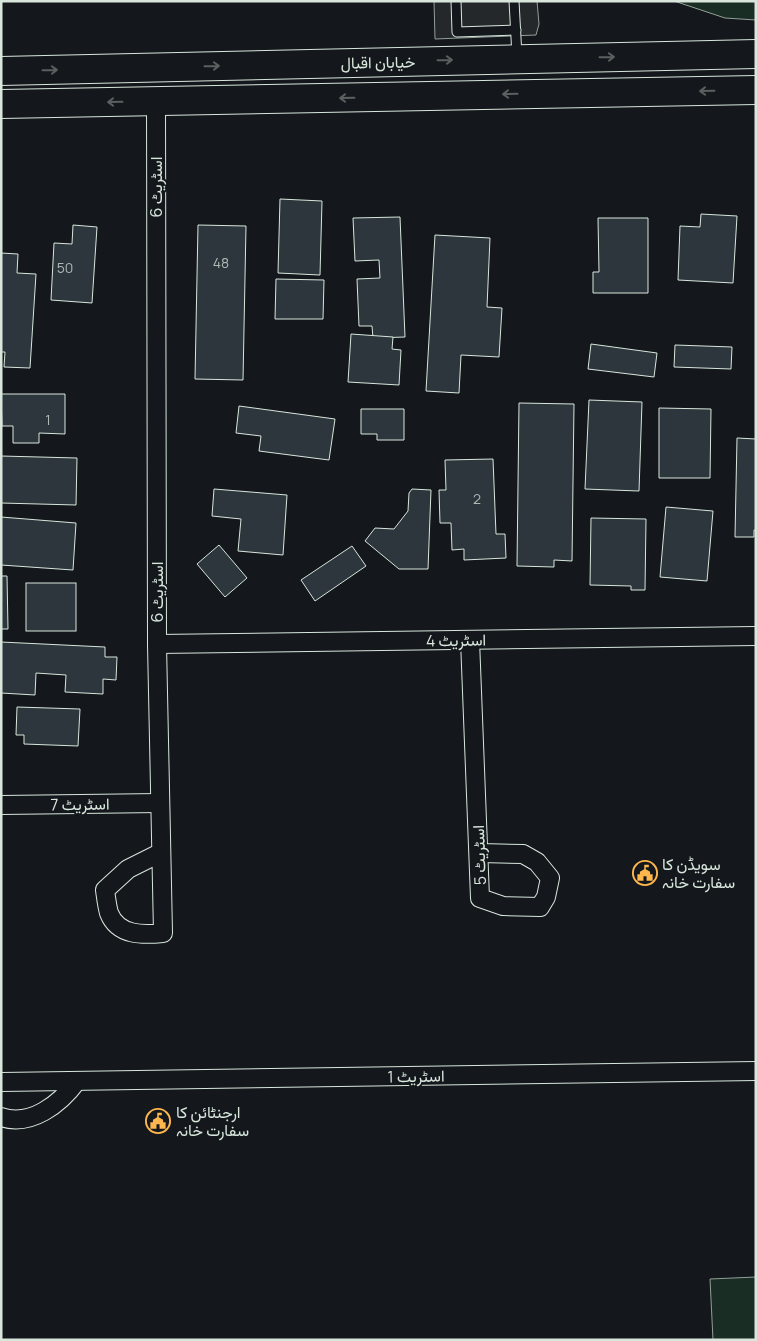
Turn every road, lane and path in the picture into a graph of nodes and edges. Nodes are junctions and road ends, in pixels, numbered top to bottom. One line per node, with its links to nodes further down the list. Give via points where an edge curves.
1 (456, 1): 3 (lane, via 457,32)
2 (514, 1): 3 (lane)
3 (516, 30): 5 (lane)
4 (756, 54): 5 (main road, خیابان اقبال, one-way to 4)
5 (530, 58): 6 (main road, خیابان اقبال, one-way to 5); 8 (main road)
6 (1, 71)
7 (756, 90): 8 (main road, one-way to 8)
8 (544, 94): 9 (main road, one-way to 9)
9 (156, 102): 10 (main road, one-way to 10); 13 (street, اسٹریٹ 6)
10 (1, 104)
11 (756, 636): 12 (street, اسٹریٹ 4)
12 (470, 640): 13 (street, اسٹریٹ 4); 16 (street, اسٹریٹ 5, via 480,898 503,906 540,907 550,878 537,862 523,854)
13 (157, 644): 14 (street, اسٹریٹ 6)
14 (160, 803): 15 (street, اسٹریٹ 7); 17 (street, اسٹریٹ 6, via 164,933 122,930 110,914 105,890 128,869)
15 (1, 805)
16 (481, 852)
17 (156, 855)
18 (756, 1071): 19 (street, اسٹریٹ 1)
19 (77, 1081): 20 (street, اسٹریٹ 1); 21 (street, via 48,1109 30,1118 9,1120)
20 (1, 1082)
21 (1, 1117)

